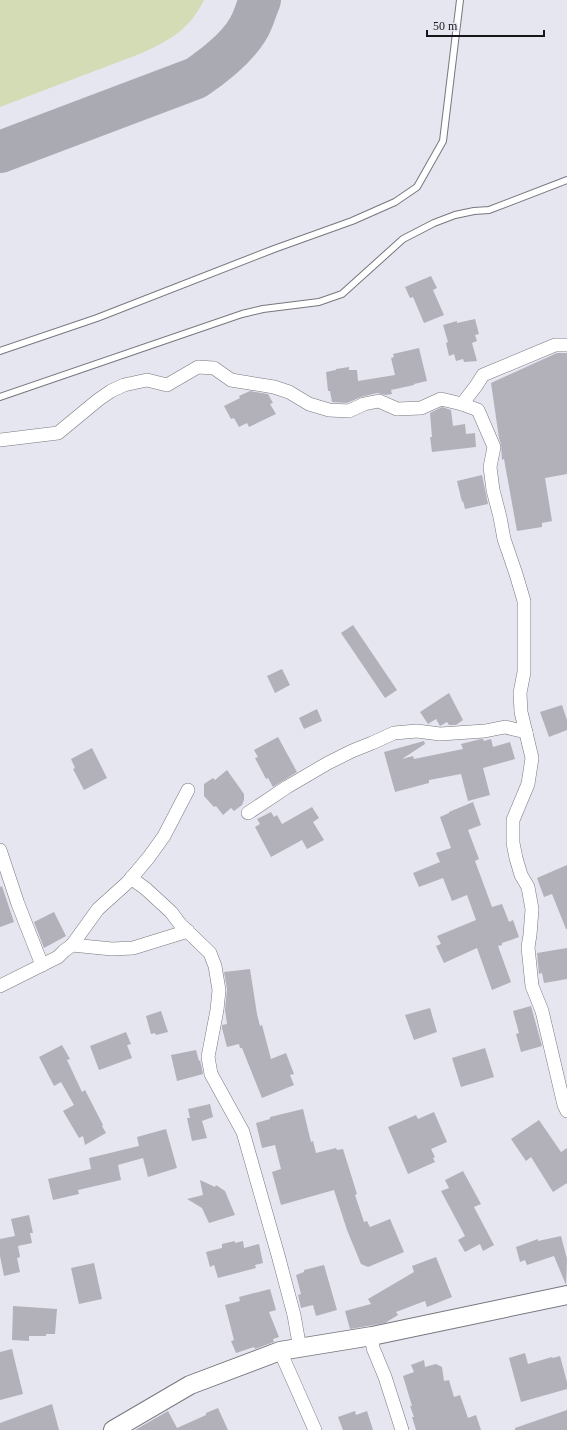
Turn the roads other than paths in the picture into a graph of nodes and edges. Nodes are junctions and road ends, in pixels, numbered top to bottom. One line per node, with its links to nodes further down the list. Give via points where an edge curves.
1 (460, 0): 4 (lane, via 443,141 417,187 395,202 352,221)
2 (567, 180): 5 (lane, via 489,210 455,215 428,226 403,239 342,294 319,302 242,314)
3 (567, 345): 6 (street, via 554,345 483,375)
4 (0, 352)
5 (0, 397)
6 (462, 404): 7 (street, via 441,399 421,408 397,409 379,401 349,411 329,410 309,404 289,392 231,380 214,368 198,367 167,385 147,380 124,385 98,400 58,433); 8 (street, via 478,410 494,447 490,467 493,490 504,540 524,601 524,672 520,693)
7 (0, 440)
8 (526, 732): 10 (street, via 505,727 440,734 417,731 394,733 328,763); 17 (street, via 532,758 528,784 513,820 513,843 517,864 528,887 532,909 528,947 532,986 542,1011)
9 (188, 790): 12 (street, via 164,836)
10 (248, 813)
11 (0, 850): 15 (street)
12 (131, 878): 13 (street, via 171,912); 14 (street, via 98,909)
13 (188, 931): 14 (street, via 133,948 112,949); 20 (street, via 210,953 215,966 218,990 208,1057 211,1074 243,1132 294,1314)
14 (72, 945): 15 (street, via 58,957)
15 (42, 965): 16 (street)
16 (0, 986)
17 (567, 1110)
18 (567, 1295): 19 (street)
19 (372, 1336): 20 (street); 24 (street, via 373,1348)
20 (300, 1349): 21 (street)
21 (280, 1351): 22 (street, via 190,1385); 23 (street)
22 (113, 1430)
23 (315, 1430)
24 (402, 1430)

